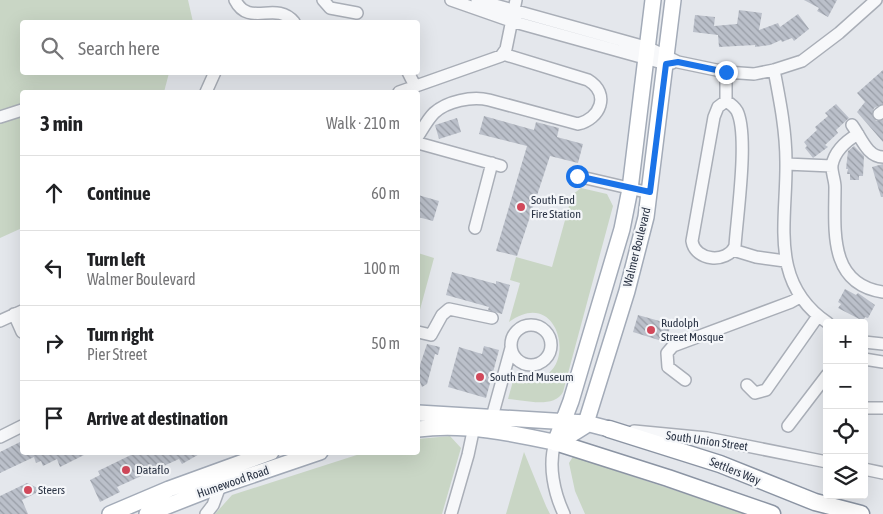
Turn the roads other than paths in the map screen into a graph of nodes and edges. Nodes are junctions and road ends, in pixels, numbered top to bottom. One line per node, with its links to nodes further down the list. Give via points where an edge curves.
1 (236, 0): 10 (street, via 239,6 249,9 283,4)
2 (323, 0): 9 (street, via 330,8)
3 (451, 0): 8 (street)
4 (477, 0): 8 (street)
5 (653, 0): 11 (main road, Walmer Boulevard)
6 (672, 0): 13 (main road, Walmer Boulevard)
7 (877, 3): 14 (street, via 802,61)
8 (514, 10): 11 (street); 12 (street)
9 (357, 13)
10 (293, 20)
11 (648, 53): 13 (street); 30 (main road, Walmer Boulevard)
12 (503, 54): 18 (street, via 497,59); 24 (street, via 588,80 599,90 602,98 600,108 588,122 578,124 489,100 467,98 434,112)
13 (670, 60): 15 (street); 31 (main road, Walmer Boulevard)
14 (774, 70): 15 (street, via 754,74); 27 (street, via 785,136)
15 (726, 72): 21 (street)
16 (214, 75): 19 (street)
17 (410, 75): 18 (street)
18 (415, 86): 20 (street)
19 (207, 90)
20 (404, 90)
21 (726, 101): 33 (street, via 739,117 742,157); 33 (street, via 718,107 714,117 692,241 696,251 708,257 725,256)
22 (20, 111): 23 (street)
23 (0, 117)
24 (420, 133)
25 (420, 144): 32 (street, via 497,165)
26 (883, 157): 28 (street, via 870,154 855,130 840,147)
27 (786, 164): 28 (street); 34 (street)
28 (832, 166): 35 (street, via 834,232 843,265 858,284 867,290)
29 (577, 176): 30 (street)
30 (630, 189): 31 (street); 54 (main road, Walmer Boulevard, via 611,271)
31 (650, 192): 56 (main road, Walmer Boulevard, via 627,291)
32 (475, 228)
33 (733, 250): 34 (street, via 756,258)
34 (785, 261): 36 (street)
35 (883, 292)
36 (800, 297): 39 (street); 47 (street, via 673,346 668,353 668,367)
37 (18, 313): 40 (street)
38 (492, 318): 41 (street, via 449,309 431,335)
39 (823, 320): 49 (street, via 766,390 755,393)
40 (0, 321)
41 (420, 332)
42 (868, 342): 43 (street)
43 (883, 344)
44 (511, 348): 53 (street)
45 (868, 360): 46 (street)
46 (883, 362)
47 (686, 380)
48 (823, 380): 57 (street)
49 (747, 385)
50 (868, 408): 51 (street)
51 (883, 408)
52 (420, 413): 55 (main road)
53 (492, 417): 54 (main road); 55 (main road)
54 (564, 421): 56 (main road); 62 (main road, Walmer Boulevard)
55 (475, 422): 59 (main road); 62 (main road); 72 (street)
56 (586, 423): 60 (main road, South Union Street); 62 (main road, via 582,429)
57 (788, 426)
58 (20, 427): 61 (street)
59 (420, 429)
60 (608, 429): 65 (street, South Union Street, via 707,438); 75 (highway, Settlers Way, via 712,461 815,502)
61 (0, 436)
62 (556, 443): 73 (street, via 552,457 553,473); 74 (highway)
63 (264, 455): 69 (main road, Humewood Road)
64 (311, 455): 68 (main road, Humewood Road)
65 (823, 461)
66 (868, 470): 67 (street)
67 (883, 473)
68 (220, 486): 70 (main road, Humewood Road); 71 (street)
69 (110, 514)
70 (147, 514)
71 (206, 514)
72 (451, 514)
73 (564, 514)
74 (772, 514)
75 (861, 514)

